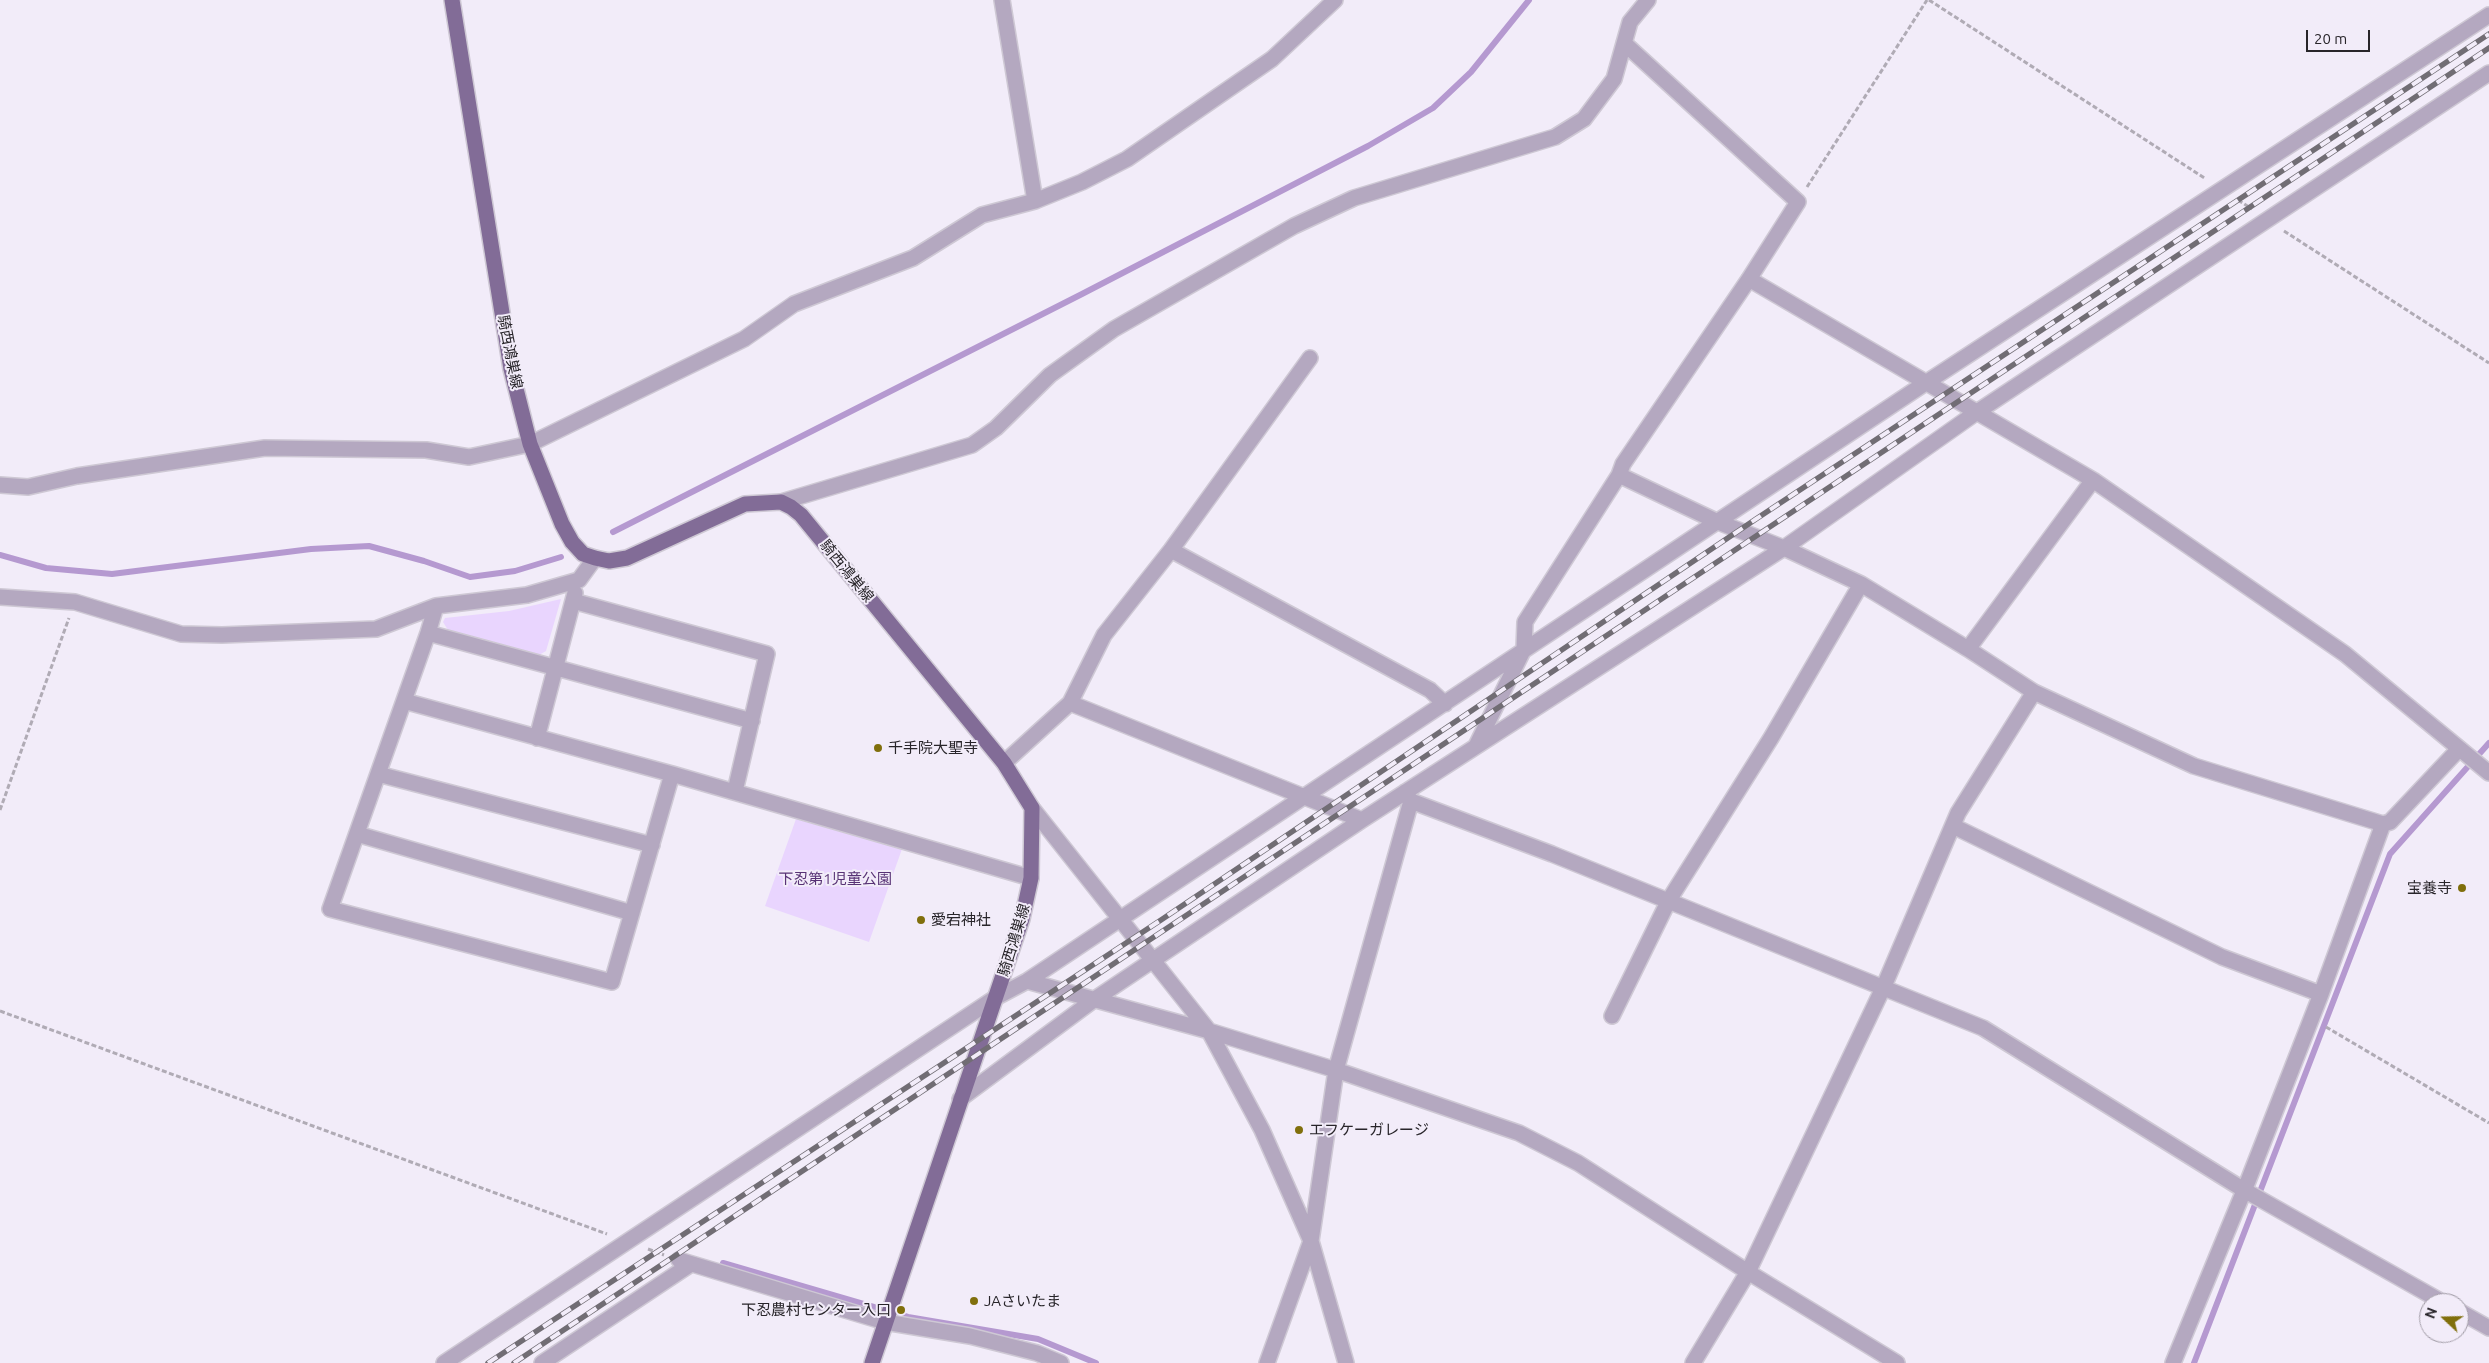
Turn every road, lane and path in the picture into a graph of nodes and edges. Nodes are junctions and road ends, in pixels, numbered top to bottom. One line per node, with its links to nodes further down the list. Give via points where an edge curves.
1 (452, 0): 18 (main road, 騎西鴻巣線, via 511,369)
2 (1002, 0): 10 (street)
3 (1335, 0): 10 (street, via 1272,59 1127,159)
4 (1648, 0): 7 (street, via 1630,22)
5 (1928, 0): 9 (path); 11 (path)
6 (2489, 15): 9 (street)
7 (1624, 43): 11 (street); 22 (street, via 1614,79 1584,118 1555,137 1354,198 1294,226 1114,329 1050,375 996,428 972,445)
8 (2489, 73): 12 (street)
9 (2223, 190): 12 (path); 16 (street)
10 (1034, 201): 18 (street, via 982,215 913,258 794,304 744,339)
11 (1798, 202): 13 (street)
12 (2267, 220): 15 (path); 17 (street)
13 (1749, 279): 16 (street); 19 (street, via 1623,464)
14 (1310, 358): 25 (street)
15 (2489, 364)
16 (1927, 382): 17 (street); 23 (street)
17 (1977, 412): 20 (street); 24 (street)
18 (530, 444): 21 (street, via 469,457 426,450 265,448 77,476 28,487); 26 (main road, 騎西鴻巣線, via 572,542 584,554)
19 (1619, 475): 23 (street); 34 (street, via 1525,622)
20 (2094, 480): 35 (street); 44 (street, via 2345,654)
21 (0, 485)
22 (781, 502): 26 (main road, via 745,504 627,558 609,561); 45 (main road, 騎西鴻巣線, via 801,515)
23 (1718, 522): 24 (street); 34 (street)
24 (1784, 548): 28 (street); 43 (street)
25 (1171, 550): 39 (street, via 1104,635); 40 (street, via 1430,690)
26 (595, 558): 27 (street)
27 (579, 580): 30 (street); 32 (street, via 527,595)
28 (1861, 584): 35 (street); 60 (street, via 1771,738)
29 (0, 597): 31 (street)
30 (573, 601): 36 (street); 41 (street, via 768,654)
31 (75, 602): 32 (street, via 180,634 222,635 376,629); 53 (path)
32 (436, 606): 33 (street)
33 (428, 633): 36 (street); 38 (street)
34 (1524, 649): 40 (street); 43 (street)
35 (1968, 649): 37 (street)
36 (557, 667): 41 (street); 42 (street)
37 (2034, 692): 55 (street, via 2194,766); 56 (street)
38 (404, 701): 42 (street); 47 (street)
39 (1070, 703): 45 (street); 50 (street)
40 (1445, 704): 50 (street)
41 (752, 721): 49 (street)
42 (537, 738): 48 (street)
43 (1476, 745): 51 (street)
44 (2459, 749): 46 (street); 55 (street, via 2390,822)
45 (1004, 763): 52 (main road, 騎西鴻巣線)
46 (2489, 773)
47 (378, 774): 57 (street); 58 (street)
48 (672, 774): 49 (street); 58 (street)
49 (736, 791): 59 (street)
50 (1304, 795): 54 (street); 62 (street)
51 (1408, 797): 54 (street); 60 (street); 73 (street)
52 (1032, 808): 59 (main road, 騎西鴻巣線); 62 (street)
53 (0, 810)
54 (1362, 820): 63 (street)
55 (2383, 824): 66 (street)
56 (1953, 826): 65 (street); 66 (street, via 2222,957)
57 (357, 834): 61 (street); 61 (street, via 330,910 612,982)
58 (652, 845): 61 (street)
59 (1031, 878): 67 (main road, 騎西鴻巣線, via 1022,919)
60 (1669, 900): 65 (street); 70 (street)
61 (632, 913)
62 (1120, 919): 63 (street); 64 (street)
63 (1154, 960): 68 (street); 72 (street)
64 (1027, 981): 67 (street); 68 (street)
65 (1884, 986): 76 (street, via 1984,1028); 80 (street)
66 (2321, 994): 71 (street)
67 (995, 998): 74 (main road, 騎西鴻巣線); 77 (street)
68 (1095, 999): 72 (street); 74 (street)
69 (0, 1011): 77 (path)
70 (1612, 1016)
71 (2311, 1018): 75 (path); 76 (street)
72 (1209, 1031): 73 (street); 78 (street, via 1262,1130)
73 (1336, 1070): 78 (street); 80 (street, via 1519,1133 1578,1163)
74 (960, 1099): 82 (main road, 騎西鴻巣線)
75 (2489, 1123)
76 (2244, 1190): 81 (street); 93 (street)
77 (628, 1242): 79 (path); 85 (street)
78 (1311, 1242): 89 (street); 90 (street)
79 (685, 1262): 82 (street); 86 (street)
80 (1748, 1272): 91 (street); 92 (street)
81 (2426, 1293)
82 (888, 1315): 87 (main road, 騎西鴻巣線); 88 (street, via 1037,1353)
83 (2469, 1317): 84 (street)
84 (2489, 1328)
85 (444, 1363)
86 (542, 1363)
87 (872, 1363)
88 (1061, 1363)
89 (1267, 1363)
90 (1346, 1363)
91 (1692, 1363)
92 (1897, 1363)
93 (2172, 1363)

